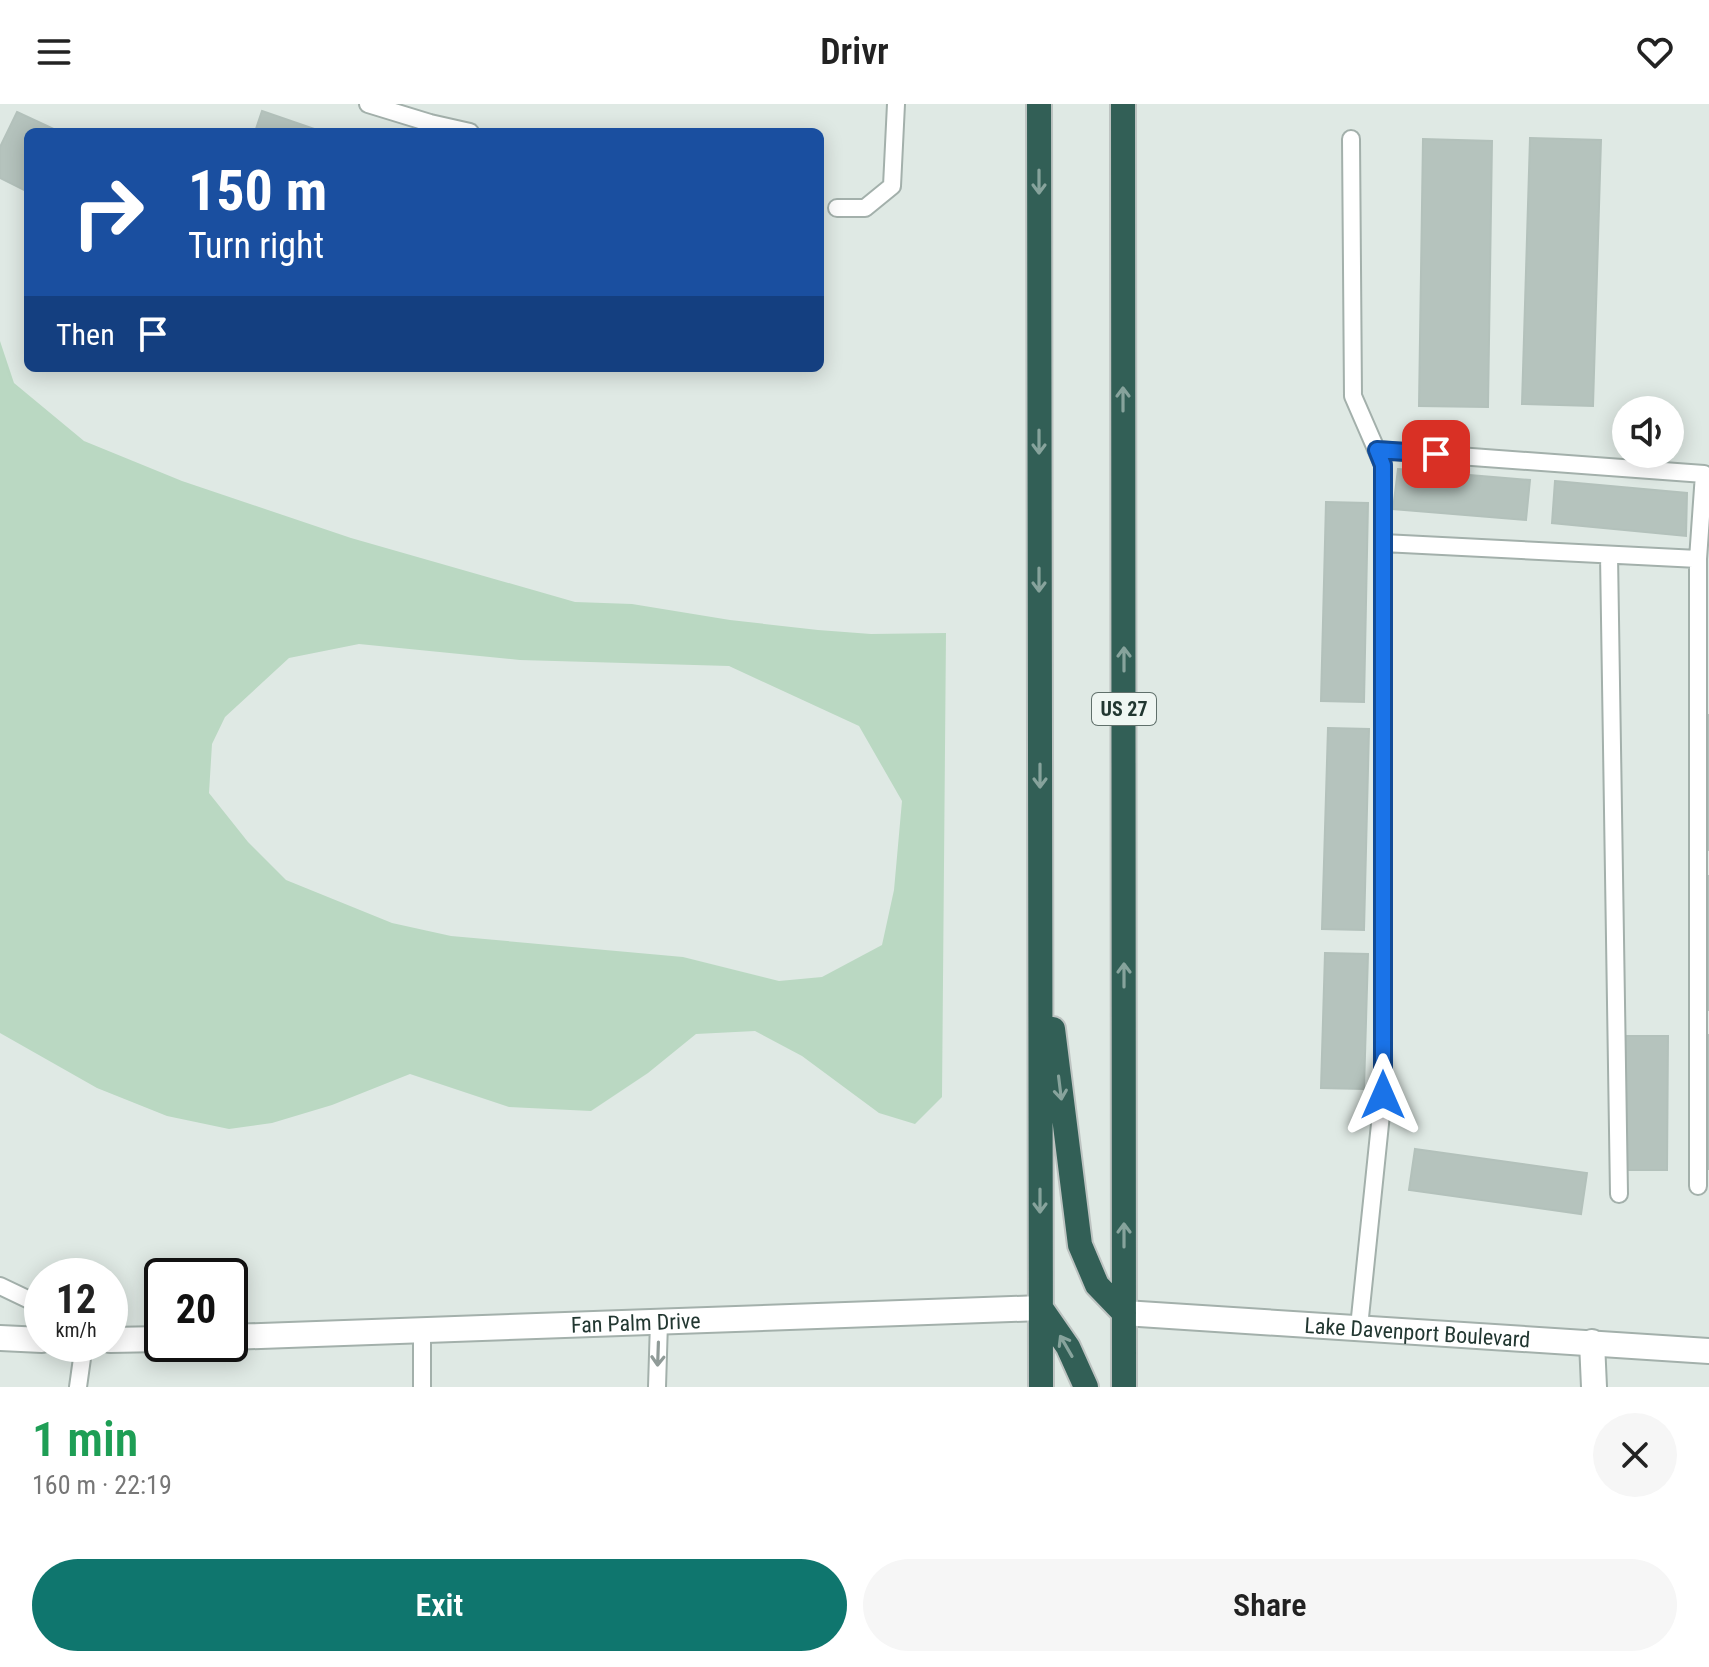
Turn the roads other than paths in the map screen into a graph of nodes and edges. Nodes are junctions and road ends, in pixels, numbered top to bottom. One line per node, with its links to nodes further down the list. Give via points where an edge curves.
1 (368, 104): 5 (lane)
2 (896, 104): 7 (lane, via 892,186 865,208)
3 (1039, 104): 12 (highway, one-way to 12)
4 (1123, 104): 18 (highway, US 27, one-way to 4)
5 (452, 128)
6 (1351, 139): 8 (lane, via 1353,396)
7 (837, 208)
8 (1377, 450): 9 (lane, via 1383,465); 11 (lane, via 1704,474)
9 (1383, 543): 10 (lane); 20 (lane, via 1383,1095)
10 (1609, 555): 11 (lane); 14 (lane)
11 (1698, 559): 13 (lane)
12 (1040, 927): 17 (highway, one-way to 17); 18 (highway, one-way to 18, via 1080,1245 1097,1285)
13 (1698, 1186)
14 (1619, 1194)
15 (0, 1286): 16 (lane)
16 (24, 1297)
17 (1041, 1308): 19 (street, Fan Palm Drive); 31 (highway); 32 (highway, one-way to 17, via 1068,1347)
18 (1124, 1313): 20 (street, Lake Davenport Boulevard); 33 (highway, US 27)
19 (659, 1322): 21 (street, Fan Palm Drive); 30 (lane, one-way to 30)
20 (1359, 1327): 25 (street, Lake Davenport Boulevard)
21 (422, 1331): 22 (street, Fan Palm Drive); 29 (lane)
22 (248, 1336)
23 (0, 1338): 24 (street)
24 (24, 1339)
25 (1592, 1342): 26 (street, Lake Davenport Boulevard); 34 (street)
26 (1709, 1351)
27 (81, 1362): 28 (lane)
28 (78, 1387)
29 (422, 1387)
30 (657, 1387)
31 (1041, 1387)
32 (1086, 1387)
33 (1124, 1387)
34 (1594, 1387)

